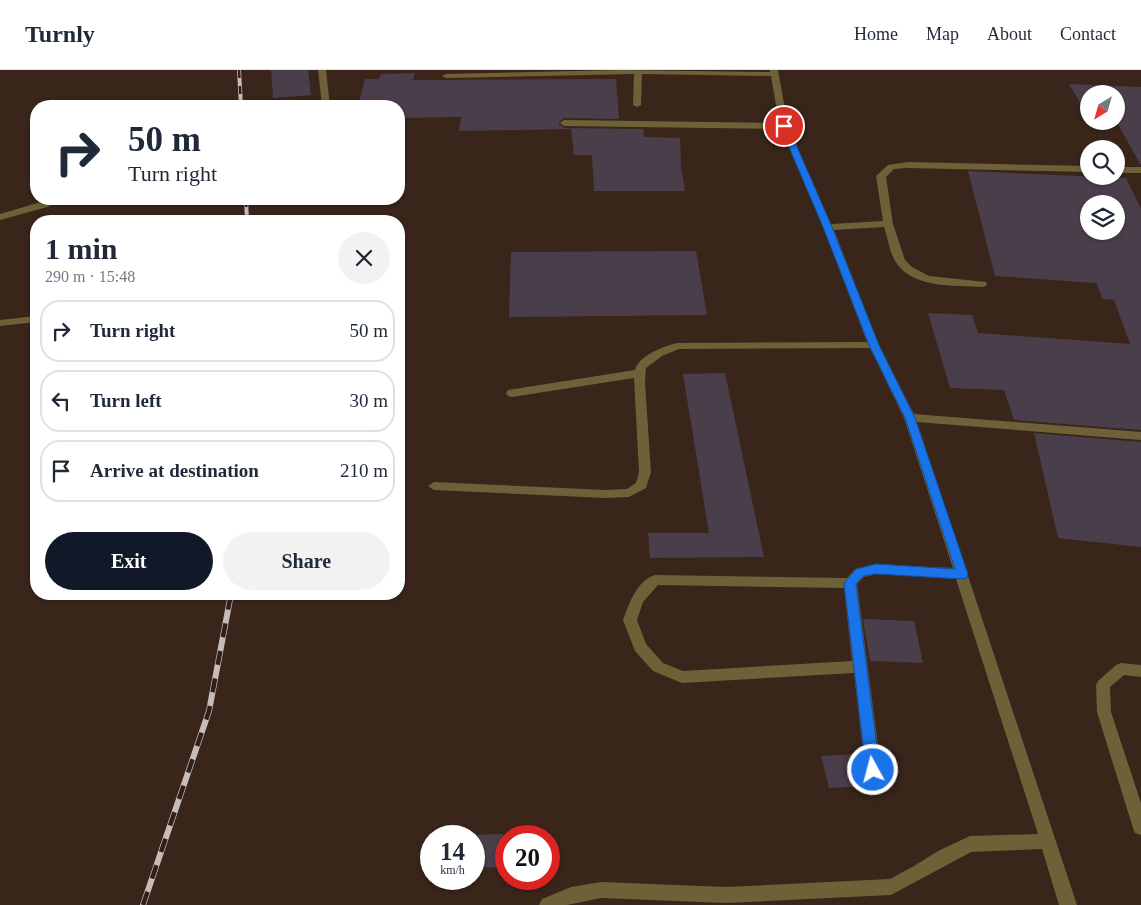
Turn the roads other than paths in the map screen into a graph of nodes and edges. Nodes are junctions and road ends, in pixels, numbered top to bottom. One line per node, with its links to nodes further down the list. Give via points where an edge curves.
1 (322, 70): 5 (street)
2 (638, 72): 3 (street); 4 (street); 6 (street)
3 (774, 72): 8 (street)
4 (446, 76)
5 (325, 100)
6 (637, 105)
7 (564, 123): 8 (street)
8 (784, 126): 15 (street)
9 (1080, 169): 14 (street, via 890,167 881,176)
10 (1125, 170): 11 (street)
11 (1141, 170)
12 (44, 205): 13 (street)
13 (0, 218)
14 (888, 224): 15 (street); 16 (street, via 900,262 915,274 929,279)
15 (828, 227): 19 (street)
16 (982, 284)
17 (30, 320): 18 (street)
18 (0, 323)
19 (874, 345): 20 (street, via 678,346 658,354 641,367); 22 (street)
20 (640, 373): 21 (street); 24 (street, via 645,472 642,485 629,493)
21 (512, 393)
22 (910, 418): 23 (street); 25 (street)
23 (1141, 436)
24 (434, 486)
25 (962, 574): 26 (street, via 876,569 860,573); 31 (street)
26 (850, 583): 27 (street); 27 (street, via 655,580 637,600 630,620 640,647 658,667 682,677)
27 (860, 667): 29 (street)
28 (1141, 670): 30 (street, via 1120,669 1103,686 1104,712)
29 (873, 770)
30 (1141, 828)
31 (1048, 842): 32 (street, via 970,844 891,887 726,895 601,890 571,895); 33 (street)
32 (548, 905)
33 (1068, 905)

